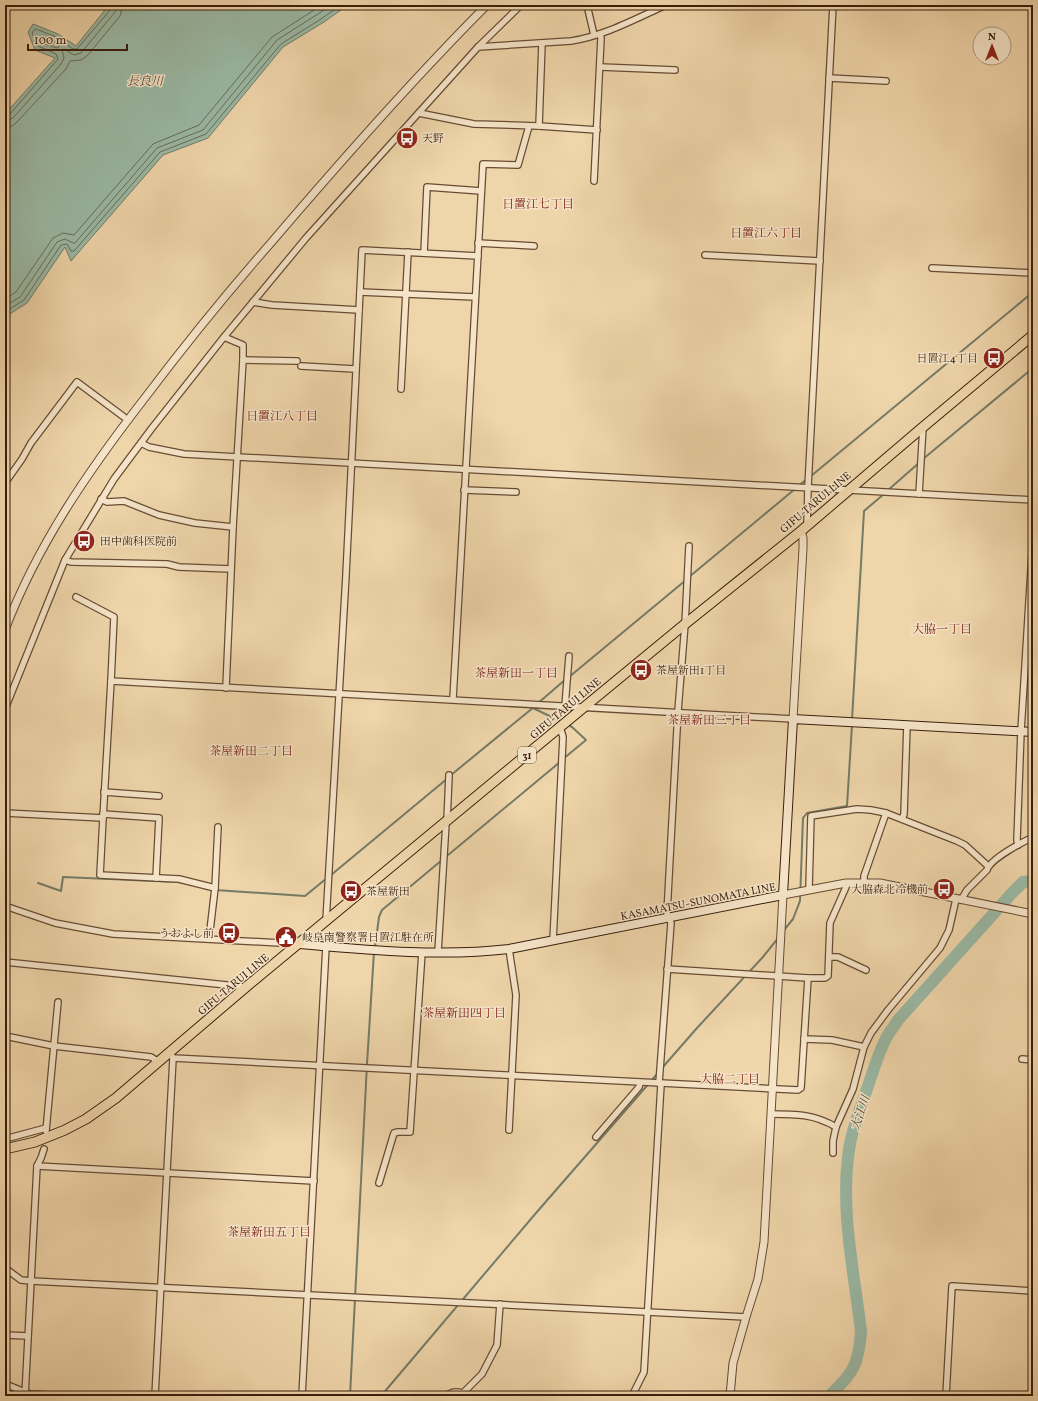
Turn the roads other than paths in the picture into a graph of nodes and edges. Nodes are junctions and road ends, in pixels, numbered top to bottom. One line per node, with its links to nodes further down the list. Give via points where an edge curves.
1 (487, 5): 60 (street, via 423,70 332,172 177,355 77,490 46,543)
2 (521, 5): 8 (street)
3 (587, 5): 6 (street)
4 (666, 5): 6 (street)
5 (833, 5): 11 (street)
6 (597, 34): 7 (street, via 570,41); 9 (street, via 601,38)
7 (542, 42): 8 (street); 15 (street)
8 (478, 47): 13 (street)
9 (600, 67): 10 (street); 16 (street)
10 (675, 70)
11 (829, 78): 12 (street); 25 (street)
12 (886, 81)
13 (419, 113): 14 (street, via 474,124); 31 (street, via 306,238)
14 (529, 126): 15 (street); 18 (street, via 518,165 483,164)
15 (539, 126): 16 (street)
16 (597, 130): 17 (street)
17 (594, 181)
18 (481, 191): 19 (street); 22 (street, via 427,187)
19 (478, 244): 20 (street); 24 (street)
20 (534, 246)
21 (408, 252): 22 (street); 28 (street, via 362,250); 29 (street)
22 (424, 253): 24 (street)
23 (705, 255): 25 (street)
24 (478, 256): 30 (street)
25 (820, 261): 45 (street)
26 (932, 268): 27 (street)
27 (1033, 273)
28 (360, 292): 29 (street); 32 (street)
29 (407, 294): 30 (street); 37 (street)
30 (475, 297): 43 (street)
31 (253, 302): 32 (street, via 272,306); 34 (street)
32 (359, 310): 36 (street)
33 (1033, 335): 39 (main road, GIFU-TARUI LINE / 31)
34 (224, 336): 35 (street, via 243,345); 40 (street)
35 (243, 360): 36 (street); 41 (street)
36 (356, 369): 42 (street)
37 (401, 389)
38 (124, 417): 44 (street, via 77,382 31,443)
39 (923, 426): 47 (main road, GIFU-TARUI LINE / 31); 49 (street)
40 (141, 443): 41 (street, via 184,454); 50 (street)
41 (238, 456): 42 (street); 52 (street)
42 (351, 462): 43 (street); 64 (street)
43 (465, 470): 45 (street); 46 (street)
44 (5, 483)
45 (808, 487): 47 (street); 53 (street)
46 (464, 490): 48 (street); 65 (street)
47 (848, 490): 49 (street); 53 (main road, GIFU-TARUI LINE / 31)
48 (516, 492)
49 (919, 494): 51 (street)
50 (101, 499): 52 (street, via 107,502 124,501 159,515 195,523); 56 (street)
51 (1033, 500)
52 (233, 527): 57 (street)
53 (804, 529): 59 (main road, GIFU-TARUI LINE / 31); 70 (street)
54 (1033, 537): 73 (street)
55 (689, 546): 59 (street)
56 (65, 560): 57 (street); 68 (street)
57 (231, 569): 63 (street)
58 (76, 597): 62 (street, via 114,617)
59 (685, 624): 67 (main road, GIFU-TARUI LINE / 31); 69 (street)
60 (5, 630)
61 (569, 656): 66 (street)
62 (110, 681): 63 (street); 76 (street)
63 (226, 688): 64 (street)
64 (339, 693): 65 (street); 97 (street)
65 (453, 699): 66 (street)
66 (565, 706): 67 (street)
67 (585, 706): 69 (street); 72 (main road, GIFU-TARUI LINE / 31)
68 (5, 709)
69 (678, 712): 70 (street); 96 (street, via 667,912)
70 (793, 719): 71 (main road); 92 (main road, KASAMATSU-SUNOMATA LINE)
71 (907, 725): 73 (main road); 81 (street)
72 (560, 727): 82 (main road, GIFU-TARUI LINE / 31); 99 (street, via 563,737)
73 (1021, 731): 74 (main road); 85 (street)
74 (1033, 732)
75 (449, 775): 82 (street)
76 (104, 792): 77 (street); 80 (street)
77 (159, 796)
78 (5, 813): 80 (street)
79 (886, 814): 81 (street); 88 (street); 91 (street, via 857,809 812,816)
80 (103, 816): 87 (street, via 100,875); 87 (street, via 159,818)
81 (902, 819): 86 (street, via 958,841)
82 (447, 822): 97 (main road, GIFU-TARUI LINE / 31); 104 (street)
83 (218, 827): 90 (street)
84 (1033, 837): 85 (street)
85 (1018, 845): 86 (street)
86 (988, 866): 93 (street)
87 (156, 878): 90 (street, via 187,880)
88 (864, 882): 89 (street); 93 (street, via 893,885)
89 (846, 883): 91 (street); 105 (street, via 830,923)
90 (214, 888): 98 (street)
91 (808, 890): 92 (street)
92 (783, 895): 96 (main road, KASAMATSU-SUNOMATA LINE); 109 (street)
93 (958, 900): 95 (street); 116 (street, via 949,930 940,948 888,1010)
94 (5, 906): 98 (street, via 55,923 113,934)
95 (1033, 914)
96 (669, 918): 99 (main road, KASAMATSU-SUNOMATA LINE); 107 (street, via 671,923)
97 (326, 922): 100 (main road, GIFU-TARUI LINE / 31)
98 (209, 939): 100 (street)
99 (553, 941): 102 (main road, KASAMATSU-SUNOMATA LINE)
100 (299, 944): 101 (main road, KASAMATSU-SUNOMATA LINE); 111 (main road, GIFU-TARUI LINE / 31)
101 (326, 946): 103 (main road, KASAMATSU-SUNOMATA LINE); 121 (street)
102 (509, 949): 104 (main road, KASAMATSU-SUNOMATA LINE); 123 (street, via 516,995)
103 (422, 952): 104 (main road, KASAMATSU-SUNOMATA LINE); 122 (street)
104 (438, 952)
105 (829, 957): 108 (street, via 838,958); 110 (street, via 828,976)
106 (5, 962): 111 (street)
107 (667, 969): 109 (street); 125 (street)
108 (866, 970)
109 (778, 975): 110 (street); 126 (street)
110 (808, 978): 114 (street)
111 (246, 987): 117 (main road, GIFU-TARUI LINE / 31)
112 (58, 1002): 115 (street)
113 (5, 1036): 115 (street)
114 (804, 1039): 116 (street, via 832,1040); 126 (street, via 801,1088)
115 (54, 1046): 120 (street, via 151,1057); 131 (street, via 46,1129)
116 (864, 1047): 128 (street, via 853,1090)
117 (172, 1056): 120 (main road, GIFU-TARUI LINE / 31); 121 (street); 136 (street)
118 (1022, 1059): 119 (street)
119 (1033, 1060)
120 (159, 1062): 133 (main road, GIFU-TARUI LINE / 31, via 116,1098 76,1125 51,1137)
121 (320, 1066): 122 (street); 137 (street)
122 (414, 1071): 123 (street); 138 (street, via 410,1132 394,1133)
123 (512, 1076): 124 (street); 129 (street)
124 (640, 1083): 125 (street); 130 (street)
125 (660, 1084): 126 (street); 145 (street)
126 (772, 1089): 127 (street)
127 (771, 1114): 128 (street, via 805,1115); 146 (street, via 764,1242 758,1279)
128 (836, 1127): 134 (street, via 832,1141)
129 (509, 1130)
130 (596, 1137)
131 (5, 1139)
132 (44, 1148): 135 (street)
133 (5, 1149)
134 (833, 1153)
135 (37, 1166): 136 (street); 140 (street)
136 (167, 1173): 137 (street); 141 (street)
137 (314, 1181): 143 (street)
138 (379, 1183)
139 (5, 1268): 140 (street, via 21,1280)
140 (31, 1281): 141 (street); 148 (street)
141 (162, 1287): 143 (street); 153 (street)
142 (1033, 1291): 158 (street, via 952,1286)
143 (308, 1294): 144 (street); 154 (street)
144 (500, 1304): 145 (street); 151 (street, via 497,1345 482,1374)
145 (649, 1311): 146 (street); 156 (street, via 644,1372)
146 (746, 1317): 157 (street, via 734,1363)
147 (5, 1335): 148 (street)
148 (28, 1336): 150 (street)
149 (5, 1384): 150 (street)
150 (25, 1394): 152 (street)
151 (463, 1395): 155 (street, via 452,1392)
152 (68, 1396)
153 (155, 1396)
154 (302, 1396)
155 (445, 1396)
156 (632, 1396)
157 (730, 1396)
158 (946, 1396)

